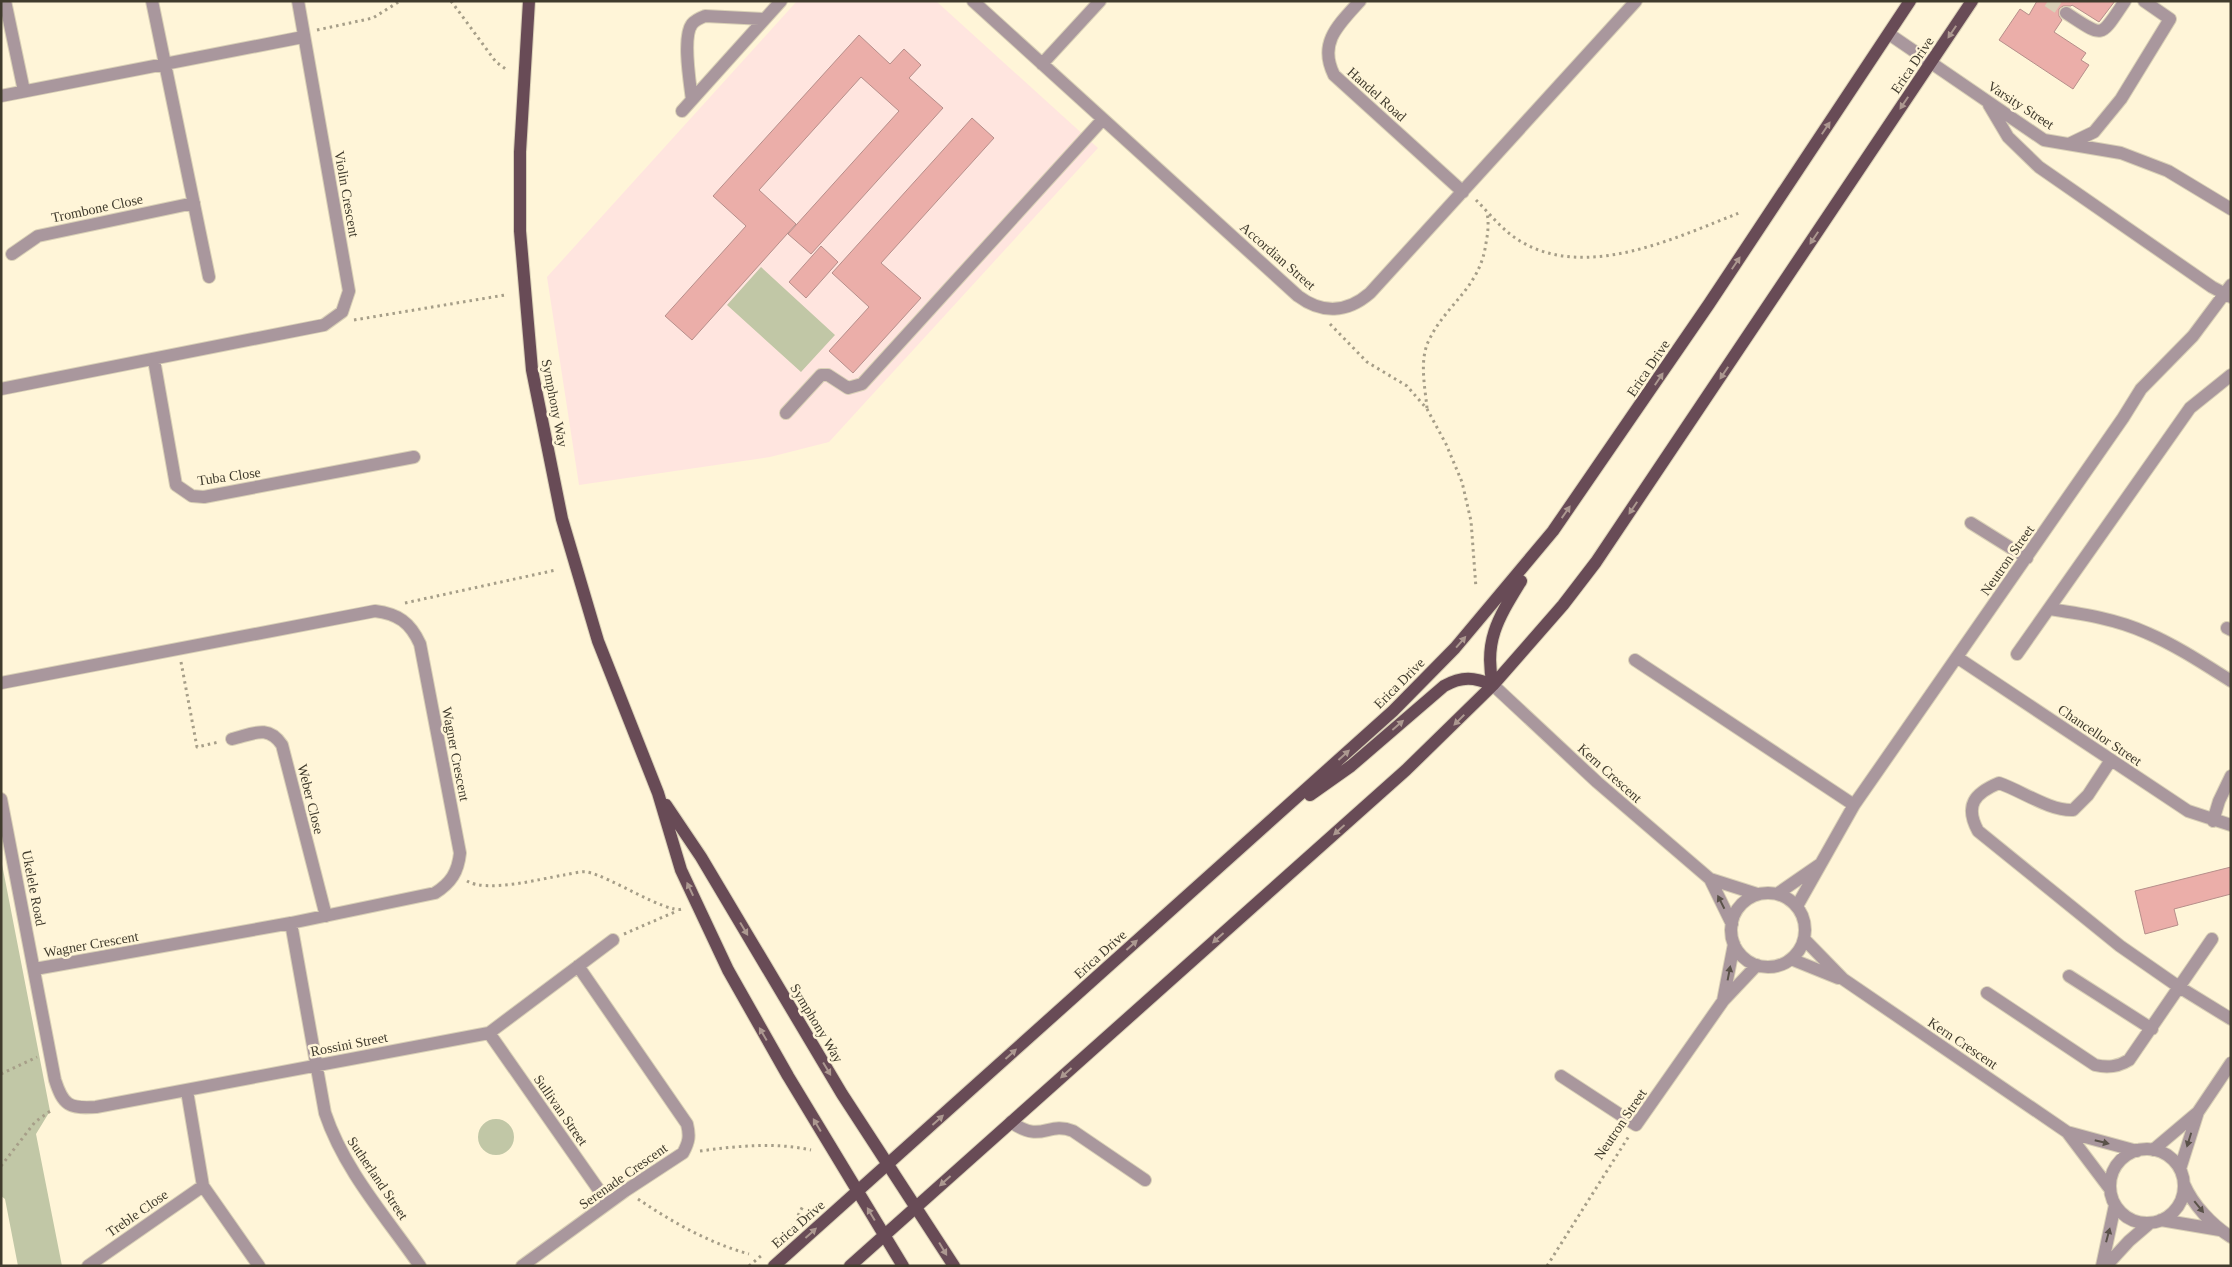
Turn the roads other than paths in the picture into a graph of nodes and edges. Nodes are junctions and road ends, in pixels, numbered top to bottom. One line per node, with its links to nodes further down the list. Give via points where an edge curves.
1 (5, 1): 21 (street)
2 (152, 1): 19 (street)
3 (298, 1): 17 (street, Violin Crescent)
4 (529, 1): 52 (main road, Symphony Way, via 520,152 520,231 532,370 562,519 598,641)
5 (782, 1): 15 (street)
6 (974, 1): 20 (street, Accordian Street)
7 (1100, 1): 20 (street)
8 (1360, 1): 28 (street, Handel Road, via 1332,37 1328,64 1334,75)
9 (1636, 1): 28 (street, Accordian Street)
10 (1910, 1): 16 (main road, Erica Drive)
11 (1972, 1): 18 (main road, Erica Drive, one-way to 18)
12 (2125, 1): 14 (street, via 2101,32)
13 (2144, 1): 27 (street, via 2170,19 2122,99 2094,132)
14 (2066, 13)
15 (764, 20): 23 (street); 23 (street, via 705,16 697,19 691,26 688,45)
16 (1889, 34): 18 (street, Varsity Street); 40 (main road, Erica Drive, one-way to 16, via 1699,320)
17 (303, 37): 19 (street); 34 (street, Violin Crescent, via 350,291 342,312 324,325)
18 (1931, 62): 24 (street, Varsity Street); 48 (main road, Erica Drive, one-way to 48, via 1596,562)
19 (165, 64): 21 (street); 29 (street)
20 (1042, 64): 26 (street, Accordian Street)
21 (24, 91): 22 (street)
22 (1, 96)
23 (692, 100): 25 (street)
24 (1987, 101): 27 (street, Varsity Street, via 2044,140); 33 (street, via 2008,136 2039,168 2212,287)
25 (682, 111)
26 (1103, 119): 28 (street, Accordian Street, via 1298,296 1318,308 1343,309 1361,301); 37 (street, via 862,384 848,388 828,375 821,375)
27 (2067, 145): 30 (street, Varsity Street, via 2121,153 2168,171)
28 (1463, 192)
29 (194, 204): 31 (street, Trombone Close, via 38,236); 32 (street)
30 (2231, 209)
31 (12, 254)
32 (209, 277)
33 (2229, 292): 41 (street, Neutron Street, via 2193,336 2141,389)
34 (154, 360): 36 (street, Violin Crescent); 38 (street, Tuba Close, via 176,485 192,496 204,497)
35 (2231, 375): 42 (street, via 2190,408)
36 (1, 390)
37 (786, 413)
38 (414, 457)
39 (1971, 523): 41 (street)
40 (1537, 552): 48 (main road, via 1498,619 1490,645 1489,667); 57 (main road, Erica Drive, one-way to 40, via 1393,711 1455,648)
41 (2027, 558): 44 (street, Neutron Street)
42 (2050, 609): 43 (street); 46 (street, via 2098,617 2146,632)
43 (2017, 654)
44 (1958, 658): 50 (street, Chancellor Street); 54 (street, Neutron Street)
45 (1635, 660): 54 (street)
46 (2231, 681)
47 (1, 683): 63 (street, Wagner Crescent, via 375,611 392,614 404,621 420,644 460,853 455,874 447,886 435,893)
48 (1493, 685): 57 (main road, one-way to 48, via 1351,766 1444,686 1469,677); 59 (street, Kern Crescent, via 1597,782); 88 (main road, Erica Drive, one-way to 88, via 1406,770)
49 (232, 739): 63 (street, Weber Close, via 268,732 276,736 282,745)
50 (2111, 760): 55 (street, Chancellor Street, via 2188,811); 76 (street, via 2088,795 2073,810 2059,810 2000,783 1982,790 1972,804 1971,818 1978,831 2042,884 2120,946)
51 (2231, 776): 55 (street)
52 (658, 793): 92 (main road, Symphony Way, one-way to 92, via 701,857 842,1094); 97 (main road, Symphony Way, one-way to 52, via 728,970 681,870)
53 (1, 798): 73 (street, Ukelele Road)
54 (1854, 805): 58 (street, Neutron Street)
55 (2213, 821): 56 (street, Chancellor Street)
56 (2231, 825)
57 (1262, 829): 92 (main road, Erica Drive, one-way to 57)
58 (1821, 864): 61 (street, Neutron Street); 62 (street, Neutron Street)
59 (1710, 879): 60 (street, Kern Crescent); 65 (street, Kern Crescent, one-way to 59)
60 (1757, 894): 61 (street); 65 (street, via 1740,906)
61 (1777, 894): 62 (street)
62 (1797, 906): 68 (street, via 1803,916)
63 (326, 916): 64 (street, Wagner Crescent)
64 (291, 923): 73 (street, Wagner Crescent); 83 (street, Sutherland Street)
65 (1732, 924): 69 (street)
66 (2212, 938): 76 (street)
67 (613, 940): 72 (street, Rossini Street)
68 (1804, 940): 70 (street); 75 (street, Kern Crescent)
69 (1734, 944): 71 (street, via 1746,960); 78 (street, Neutron Street, one-way to 69)
70 (1791, 959): 71 (street, via 1769,967); 75 (street, Kern Crescent)
71 (1757, 965): 78 (street, Neutron Street)
72 (578, 966): 81 (street, Rossini Street); 98 (street, Serenade Crescent, via 687,1124 689,1135 682,1153)
73 (35, 969): 86 (street, Ukelele Road, via 55,1080)
74 (2069, 976): 80 (street)
75 (1843, 980): 89 (street, Kern Crescent)
76 (2179, 987): 79 (street); 80 (street)
77 (1987, 993): 80 (street, via 2095,1064 2105,1067 2122,1065 2129,1060)
78 (1723, 1001): 84 (street, Neutron Street, via 1636,1125)
79 (2231, 1019)
80 (2152, 1029)
81 (489, 1033): 83 (street, Rossini Street); 98 (street, Sullivan Street)
82 (2231, 1062): 87 (street)
83 (316, 1065): 85 (street, Rossini Street); 107 (street, Sutherland Street, via 334,1140)
84 (1561, 1076)
85 (187, 1091): 86 (street, Rossini Street, via 96,1107 72,1106); 95 (street)
86 (63, 1100)
87 (2198, 1112): 90 (street); 93 (street, one-way to 93)
88 (1011, 1122): 94 (street, via 1030,1133 1065,1128 1073,1131); 100 (main road, Erica Drive, one-way to 100)
89 (2067, 1132): 91 (street, Kern Crescent, one-way to 91); 96 (street, Kern Crescent)
90 (2153, 1150): 91 (street); 93 (street, via 2172,1159)
91 (2137, 1151): 96 (street, via 2116,1165)
92 (888, 1164): 97 (main road, Erica Drive); 100 (main road, Symphony Way)
93 (2182, 1175): 101 (street, via 2183,1194 2179,1205); 102 (street, one-way to 102, via 2188,1193)
94 (1145, 1180)
95 (204, 1186): 105 (street, Treble Close); 106 (street)
96 (2110, 1189): 99 (street)
97 (858, 1192): 103 (main road, Symphony Way, one-way to 97); 109 (main road, Erica Drive, one-way to 97)
98 (608, 1204): 108 (street, Serenade Crescent)
99 (2115, 1205): 101 (street, via 2128,1218 2138,1222); 113 (street, one-way to 99)
100 (916, 1206): 103 (main road, Erica Drive); 112 (main road, Symphony Way, one-way to 112)
101 (2156, 1222): 102 (street); 114 (street, via 2129,1241)
102 (2220, 1230): 104 (street)
103 (884, 1235): 110 (main road, Erica Drive); 111 (main road, Symphony Way)
104 (2231, 1237)
105 (88, 1266)
106 (259, 1266)
107 (420, 1266)
108 (522, 1266)
109 (774, 1266)
110 (850, 1266)
111 (903, 1266)
112 (954, 1266)
113 (2102, 1266)
114 (2106, 1266)

